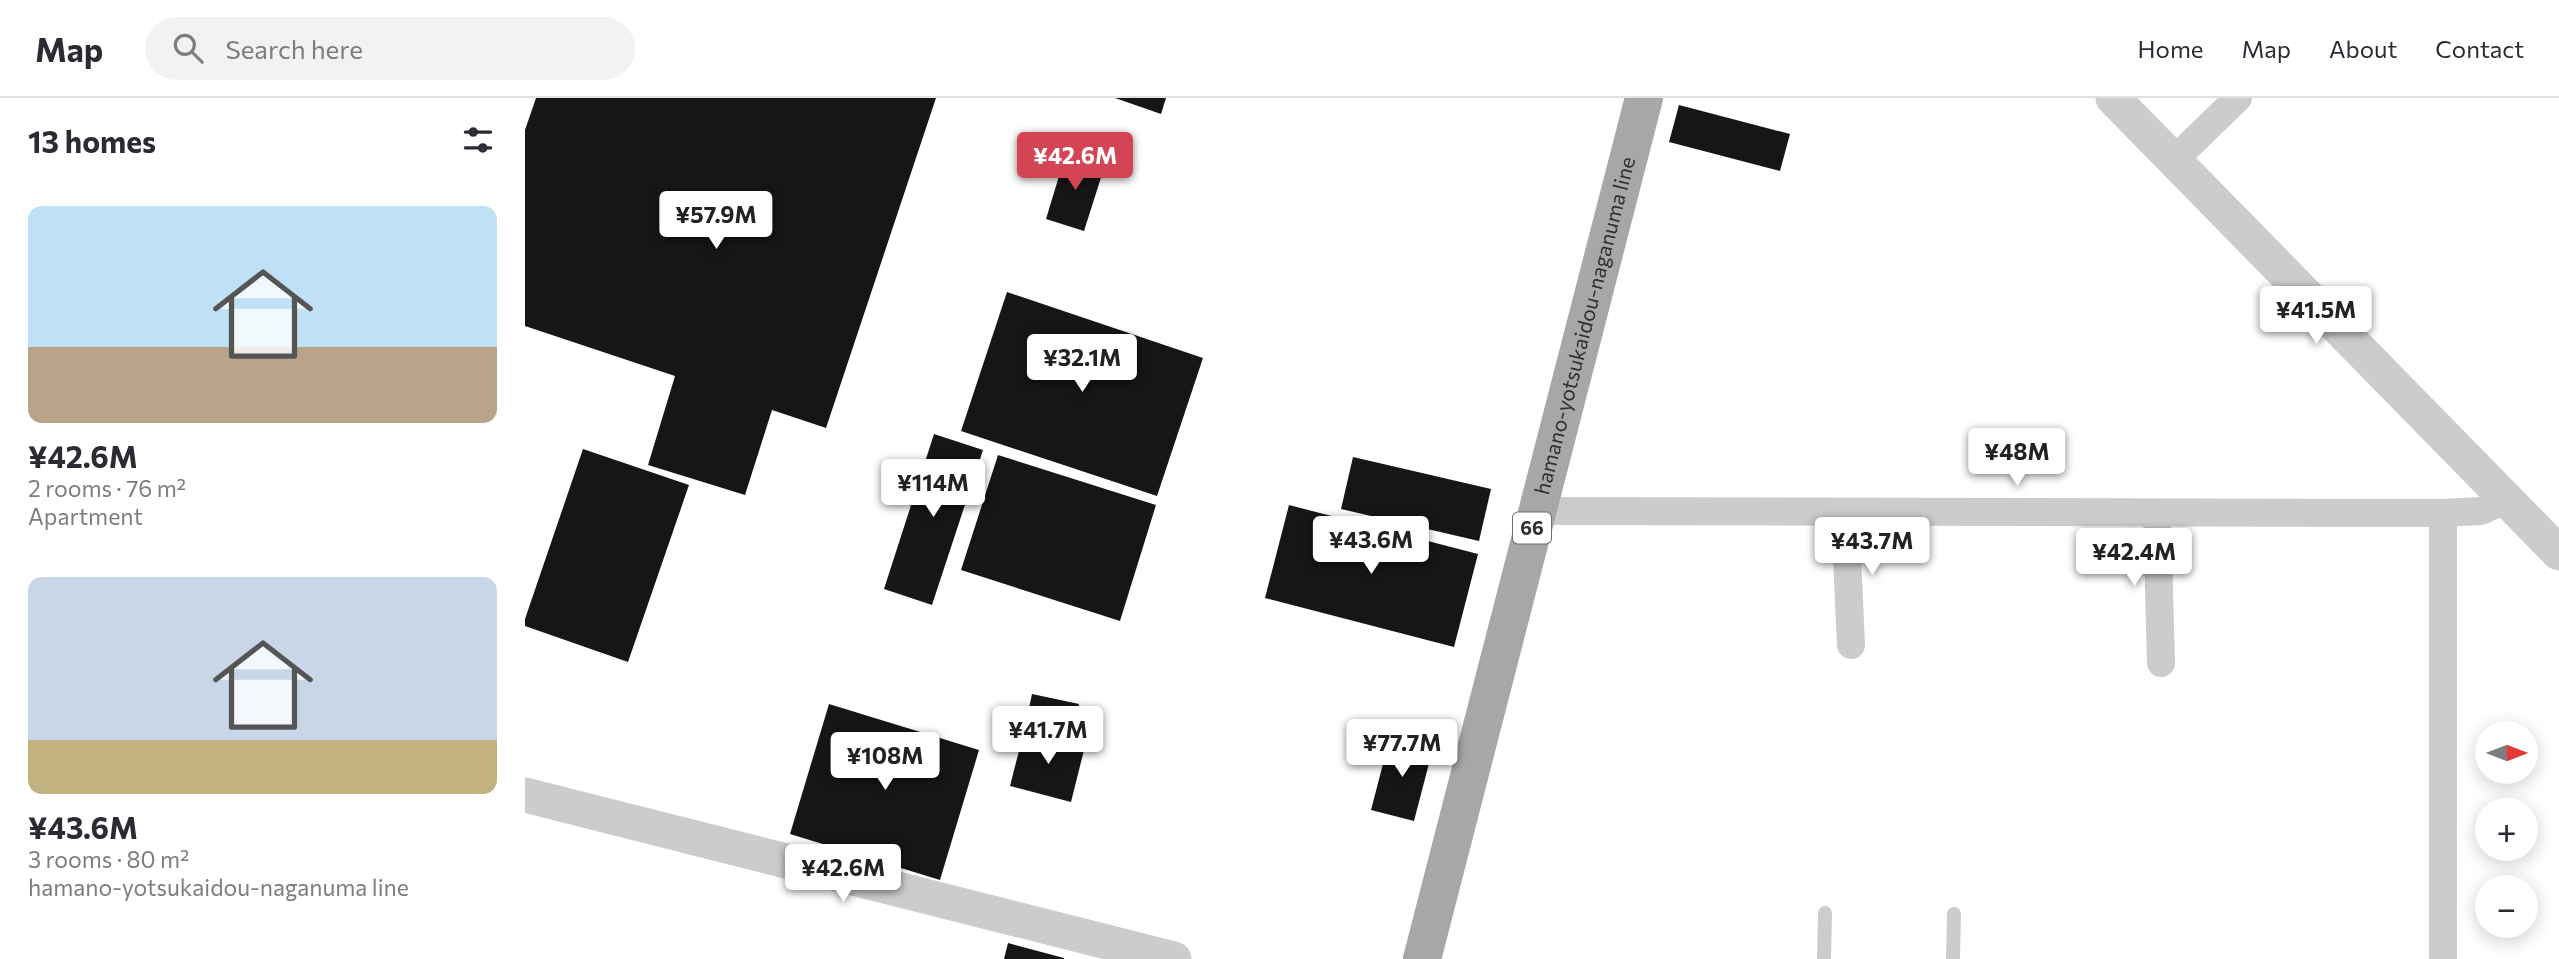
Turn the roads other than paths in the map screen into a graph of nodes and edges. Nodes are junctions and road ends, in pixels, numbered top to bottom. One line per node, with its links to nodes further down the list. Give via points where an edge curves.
1 (1644, 98): 6 (main road, hamano-yotsukaidou-naganuma line / 66)
2 (2113, 98): 4 (street)
3 (2238, 98): 4 (street)
4 (2173, 161): 5 (street)
5 (2506, 500): 9 (street, via 2481,512); 10 (street)
6 (1536, 511): 7 (street); 17 (main road, hamano-yotsukaidou-naganuma line / 66)
7 (1845, 512): 8 (street); 11 (street)
8 (2157, 513): 9 (street); 12 (street)
9 (2443, 513): 20 (street)
10 (2559, 553)
11 (1851, 645)
12 (2161, 663)
13 (525, 795): 16 (street)
14 (1825, 913): 18 (lane)
15 (1954, 914): 19 (lane)
16 (1174, 959)
17 (1422, 959)
18 (1824, 959)
19 (1953, 959)
20 (2443, 959)

